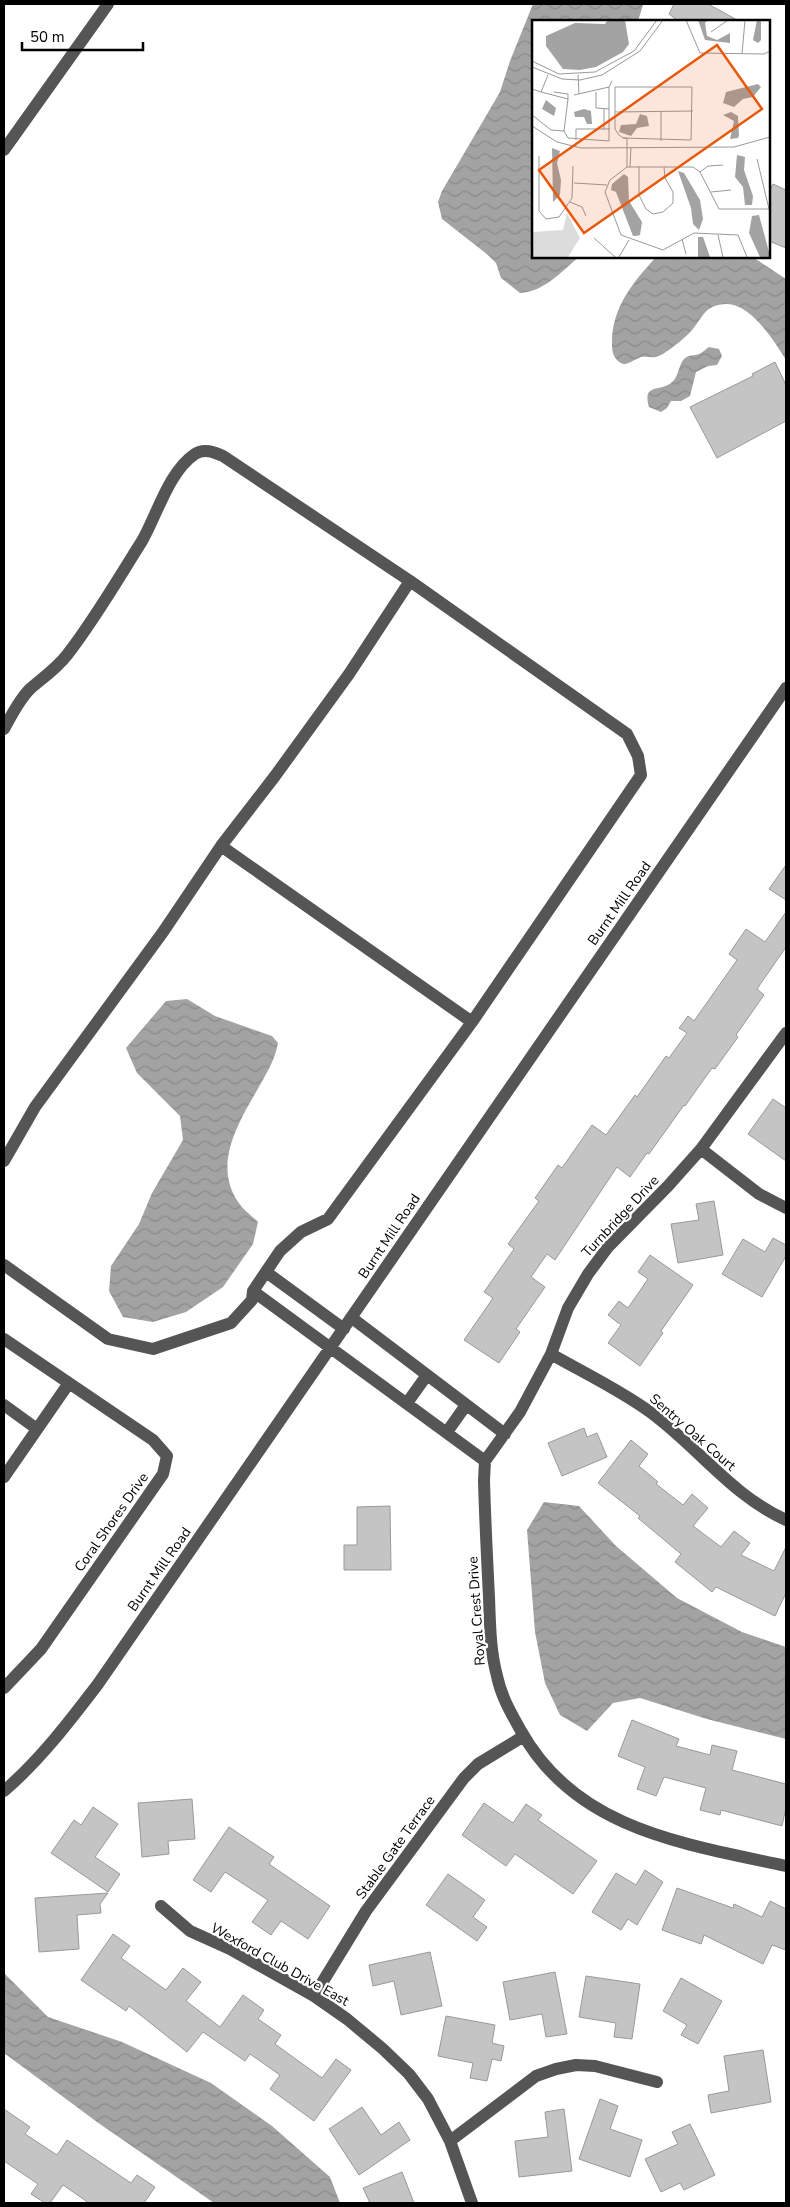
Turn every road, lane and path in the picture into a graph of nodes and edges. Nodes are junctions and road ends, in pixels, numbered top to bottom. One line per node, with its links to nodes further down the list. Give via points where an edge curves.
1 (108, 4): 2 (street)
2 (4, 150)
3 (410, 580): 5 (street, via 223,456 204,450 183,466 167,489 151,526 66,656 30,689); 6 (street, via 349,674); 7 (street, via 627,734 638,756 640,775)
4 (786, 688): 15 (street, Burnt Mill Road)
5 (4, 729)
6 (221, 846): 7 (street); 10 (street, via 163,932 35,1107)
7 (472, 1022): 13 (street, via 328,1219 301,1232 280,1251)
8 (786, 1033): 9 (street, Turnbridge Drive)
9 (701, 1149): 11 (street, via 759,1194); 19 (street, Turnbridge Drive, via 608,1247 588,1274 568,1308)
10 (4, 1161)
11 (786, 1208)
12 (4, 1265): 14 (street, via 108,1339 153,1349 230,1323 252,1300)
13 (266, 1272): 14 (street); 16 (street)
14 (253, 1291): 18 (street)
15 (352, 1318): 16 (street, Burnt Mill Road); 20 (street)
16 (344, 1329): 18 (street, Burnt Mill Road)
17 (4, 1339): 21 (street, Coral Shores Drive)
18 (331, 1348): 22 (street); 33 (street, Burnt Mill Road, via 64,1730)
19 (551, 1354): 27 (street, Turnbridge Drive); 30 (street, Sentry Oak Court, via 650,1412 745,1498)
20 (427, 1375): 22 (street); 24 (street)
21 (69, 1383): 25 (street); 31 (street, Coral Shores Drive, via 154,1440 167,1456 163,1474 41,1649)
22 (407, 1403): 26 (street)
23 (4, 1405): 25 (street)
24 (466, 1405): 26 (street); 27 (street)
25 (37, 1429): 29 (street)
26 (447, 1432): 28 (street)
27 (506, 1434): 28 (street, Turnbridge Drive)
28 (485, 1461): 32 (street, Royal Crest Drive, via 496,1676 506,1704)
29 (4, 1477)
30 (786, 1520)
31 (4, 1688)
32 (524, 1736): 34 (street, Royal Crest Drive, via 530,1750 550,1773 596,1810 623,1823 719,1852); 36 (street, Stable Gate Terrace, via 478,1764 464,1778 366,1911)
33 (4, 1791)
34 (786, 1866)
35 (161, 1906): 36 (street, Wexford Club Drive East, via 190,1931 230,1949)
36 (314, 1996): 38 (street, Wexford Club Drive East, via 347,2019 409,2074 428,2099)
37 (657, 2082): 38 (street, via 595,2066 556,2069 536,2076)
38 (450, 2141): 39 (street, Wexford Club Drive East)
39 (472, 2203)

